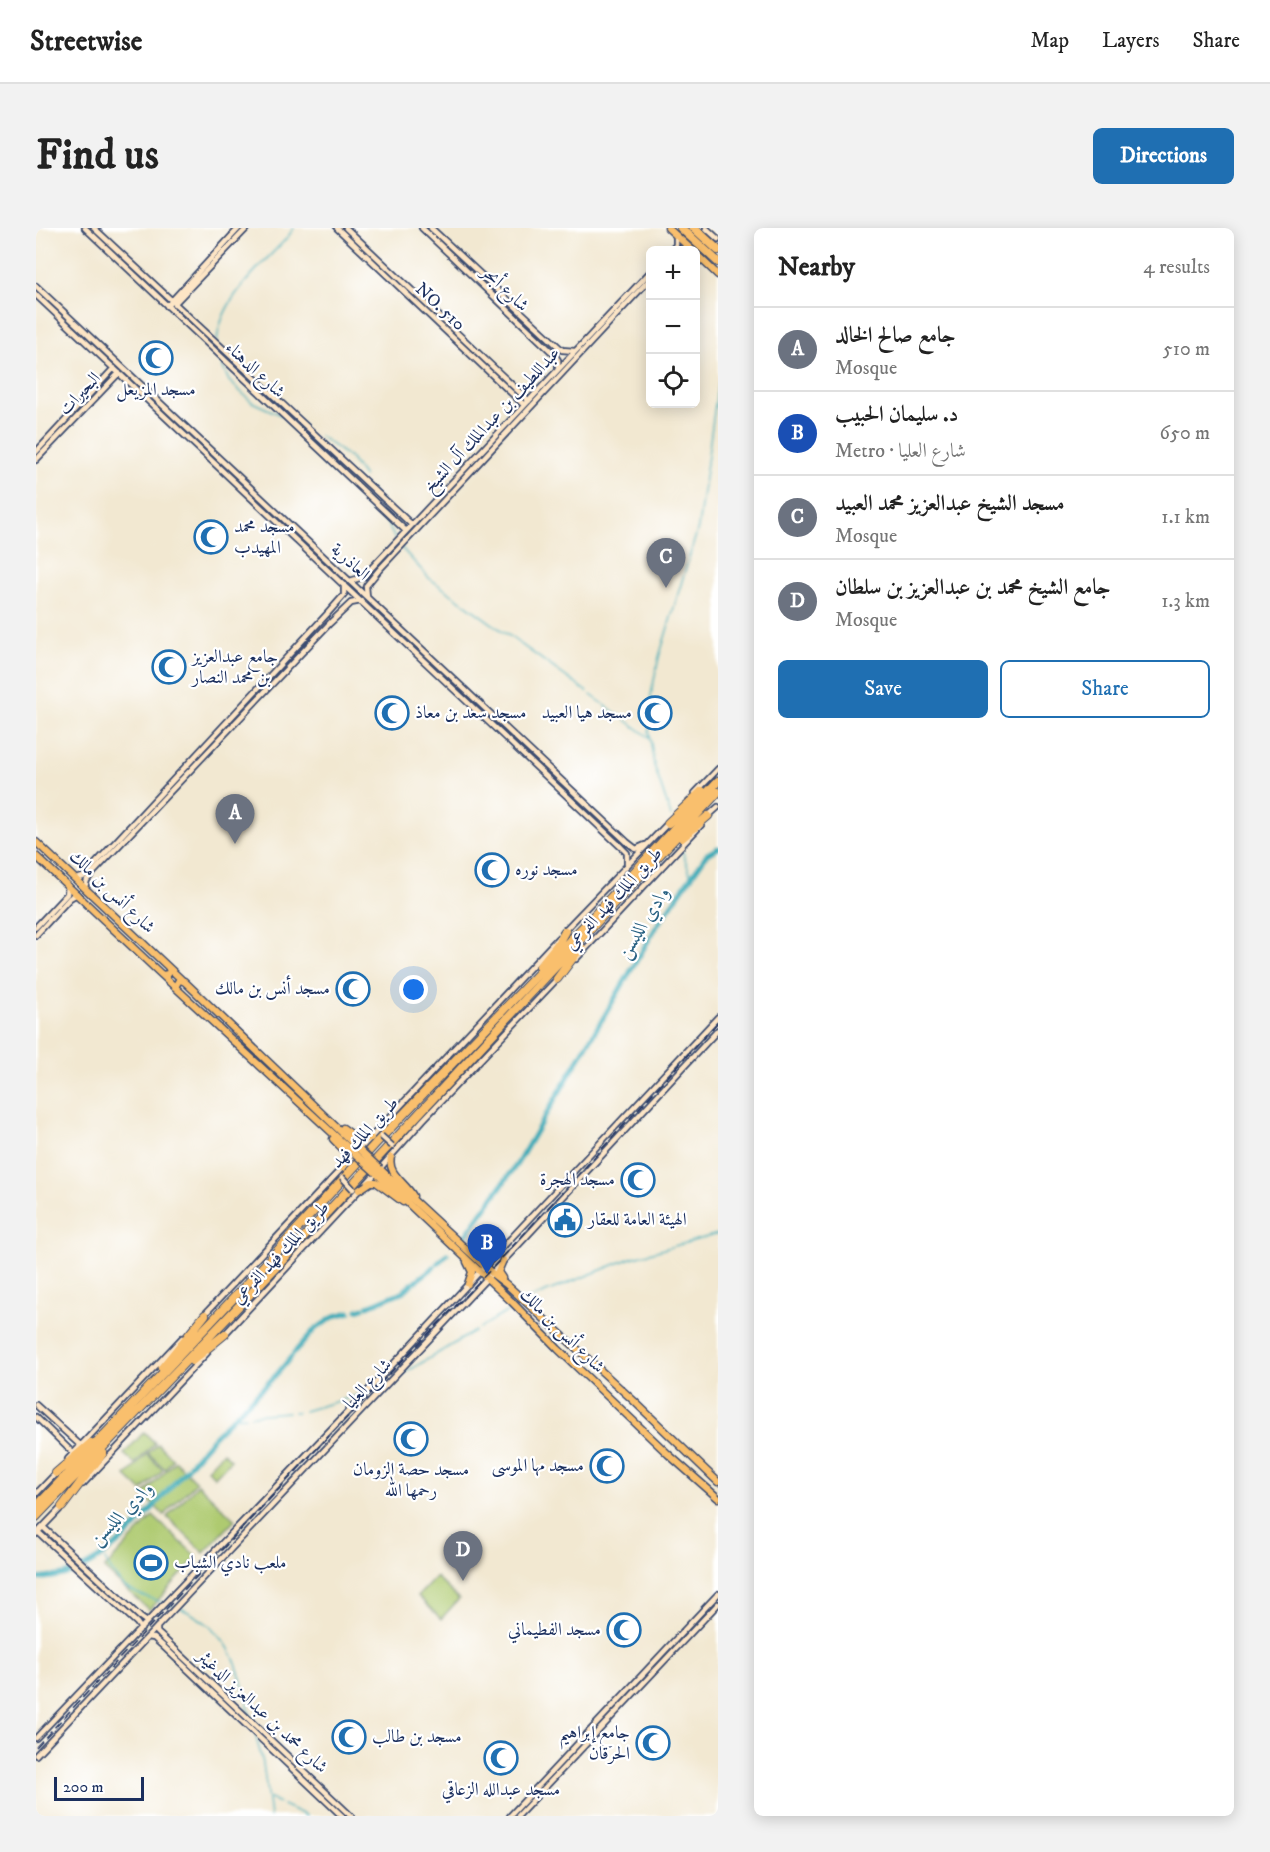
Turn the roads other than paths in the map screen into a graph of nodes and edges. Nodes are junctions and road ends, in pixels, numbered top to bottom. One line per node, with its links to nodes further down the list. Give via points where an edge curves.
1 (85, 228): 27 (street, شارع الدهناء)
2 (94, 228): 26 (street, شارع الدهناء)
3 (239, 228): 26 (street)
4 (247, 228): 26 (street)
5 (337, 228): 25 (street, NO. 510)
6 (346, 228): 25 (street, NO. 510)
7 (422, 228): 30 (street, شارع أبحر)
8 (431, 228): 28 (street, شارع أبحر)
9 (668, 228): 13 (main road)
10 (681, 228): 19 (highway)
11 (694, 228): 17 (highway)
12 (704, 228): 14 (street); 17 (highway)
13 (675, 235): 15 (street); 16 (main road)
14 (718, 239)
15 (676, 246)
16 (687, 246)
17 (718, 248)
18 (700, 258): 20 (main road)
19 (718, 262)
20 (718, 275)
21 (646, 277): 29 (street, عبداللطيف بن عبدالملك آل الشيخ)
22 (646, 284): 42 (street, عبداللطيف بن عبدالملك آل الشيخ)
23 (36, 286): 39 (street, العاذرية)
24 (36, 295): 31 (street, العاذرية)
25 (414, 297): 34 (street, NO. 510)
26 (174, 302): 27 (street); 35 (street, شارع الدهناء)
27 (168, 307): 36 (street, شارع الدهناء)
28 (558, 347): 29 (street, شارع أبحر, via 566,352); 30 (street, via 560,352)
29 (575, 351): 33 (street, عبداللطيف بن عبدالملك آل الشيخ)
30 (554, 354): 33 (street, via 559,367)
31 (114, 369): 32 (street, العاذرية); 37 (street, البحيرات)
32 (119, 373): 38 (street, البحيرات); 40 (street, العاذرية)
33 (555, 374): 34 (street, عبداللطيف بن عبدالملك آل الشيخ)
34 (525, 401): 41 (street, عبداللطيف بن عبدالملك آل الشيخ)
35 (296, 417): 36 (street); 43 (street, شارع الدهناء)
36 (291, 422): 44 (street, شارع الدهناء)
37 (36, 452)
38 (36, 460)
39 (229, 468): 40 (street); 45 (street, العاذرية)
40 (224, 472): 47 (street, العاذرية)
41 (447, 488): 42 (street); 43 (street, عبداللطيف بن عبدالملك آل الشيخ)
42 (452, 493): 46 (street, عبداللطيف بن عبدالملك آل الشيخ)
43 (409, 523): 44 (street, عبداللطيف بن عبدالملك آل الشيخ)
44 (405, 529): 46 (street, عبداللطيف بن عبدالملك آل الشيخ)
45 (313, 546): 47 (street); 49 (street, العاذرية)
46 (397, 546): 48 (street, عبداللطيف بن عبدالملك آل الشيخ); 50 (street, عبداللطيف بن عبدالملك آل الشيخ)
47 (308, 551): 51 (street, العاذرية)
48 (363, 577): 49 (street, عبداللطيف بن عبدالملك آل الشيخ); 50 (street)
49 (350, 581): 52 (street, العاذرية)
50 (368, 583): 52 (street)
51 (344, 585): 53 (street); 54 (street, العاذرية)
52 (367, 597): 56 (street, العاذرية)
53 (340, 600): 55 (street, via 346,601); 58 (street)
54 (361, 601): 55 (street); 57 (street, العاذرية)
55 (346, 607): 58 (street)
56 (408, 636): 57 (street); 59 (street, العاذرية)
57 (403, 640): 60 (street, العاذرية)
58 (274, 677): 75 (street)
59 (522, 743): 60 (street); 69 (street, العاذرية)
60 (517, 749): 71 (street, العاذرية)
61 (718, 769): 67 (street, طريق الملك فهد الفرعي)
62 (718, 776): 67 (highway)
63 (718, 781): 90 (highway, طريق الملك فهد)
64 (718, 792): 73 (highway, طريق الملك فهد)
65 (718, 807): 66 (street, طريق الملك فهد الفرعي)
66 (708, 816): 73 (highway); 87 (street, طريق الملك فهد الفرعي)
67 (668, 823): 70 (street, طريق الملك فهد الفرعي)
68 (36, 842): 76 (main road, شارع أنس بن مالك)
69 (627, 842): 70 (street, via 636,849); 71 (street, via 627,847)
70 (648, 844): 74 (street, طريق الملك فهد الفرعي)
71 (621, 847): 74 (street, العاذرية, via 628,856)
72 (36, 856): 77 (main road, شارع أنس بن مالك)
73 (654, 862): 81 (highway, طريق الملك فهد)
74 (627, 864): 83 (street, طريق الملك فهد الفرعي)
75 (91, 872): 76 (street); 78 (street)
76 (76, 879): 78 (main road, شارع أنس بن مالك)
77 (68, 886): 79 (main road, شارع أنس بن مالك); 80 (street)
78 (85, 888): 85 (main road, شارع أنس بن مالك)
79 (77, 894): 80 (street); 86 (main road, شارع أنس بن مالك)
80 (64, 900): 82 (street); 84 (street)
81 (607, 912): 87 (highway); 118 (highway, طريق الملك فهد)
82 (36, 927)
83 (565, 931): 90 (highway); 95 (street, طريق الملك فهد الفرعي)
84 (36, 935)
85 (166, 965): 86 (main road, via 170,971); 88 (main road, شارع أنس بن مالك)
86 (162, 975): 89 (main road, شارع أنس بن مالك)
87 (557, 979): 97 (street, طريق الملك فهد الفرعي)
88 (184, 981): 89 (main road); 93 (main road, شارع أنس بن مالك)
89 (176, 987): 94 (main road, شارع أنس بن مالك)
90 (524, 989): 119 (highway, طريق الملك فهد)
91 (718, 1017): 106 (street, شارع العليا)
92 (718, 1030): 108 (street, شارع العليا)
93 (324, 1114): 96 (main road, via 357,1139); 98 (main road, شارع أنس بن مالك)
94 (318, 1119): 98 (main road, شارع أنس بن مالك); 100 (main road, via 346,1152)
95 (381, 1128): 96 (street, طريق الملك فهد الفرعي); 97 (street, bridge, via 381,1136)
96 (371, 1138): 98 (street, طريق الملك فهد الفرعي)
97 (399, 1147): 99 (street, طريق الملك فهد الفرعي)
98 (358, 1152): 100 (street, طريق الملك فهد الفرعي); 101 (main road, شارع أنس بن مالك, bridge)
99 (391, 1157): 101 (street, طريق الملك فهد الفرعي); 104 (main road, via 389,1165 408,1188)
100 (342, 1168): 102 (street, طريق الملك فهد الفرعي)
101 (378, 1171): 103 (street, طريق الملك فهد الفرعي); 104 (main road, شارع أنس بن مالك)
102 (331, 1180): 103 (street, bridge, via 342,1177); 114 (street, طريق الملك فهد الفرعي)
103 (356, 1190): 104 (main road, via 376,1182 396,1198); 115 (street, طريق الملك فهد الفرعي)
104 (414, 1204): 105 (main road); 107 (main road, شارع أنس بن مالك)
105 (471, 1253): 106 (main road, via 486,1258); 109 (main road)
106 (496, 1254): 109 (street, شارع العليا)
107 (464, 1257): 110 (main road, شارع أنس بن مالك); 112 (main road, via 472,1272)
108 (503, 1260): 111 (street, شارع العليا); 113 (main road, via 498,1272)
109 (485, 1266): 110 (street, شارع العليا); 111 (main road)
110 (480, 1272): 111 (main road, شارع أنس بن مالك); 112 (street, شارع العليا)
111 (489, 1275): 113 (main road); 117 (main road, شارع أنس بن مالك); 140 (street, شارع العليا)
112 (468, 1284): 139 (street, شارع العليا)
113 (506, 1284): 116 (main road)
114 (205, 1315): 119 (highway); 123 (street, طريق الملك فهد الفرعي)
115 (225, 1334): 118 (highway); 132 (street, طريق الملك فهد الفرعي)
116 (599, 1369): 117 (main road, via 628,1399 628,1405 622,1406); 124 (main road)
117 (592, 1381): 126 (main road, شارع أنس بن مالك)
118 (165, 1383): 122 (highway, طريق الملك فهد)
119 (147, 1390): 122 (highway, طريق الملك فهد)
120 (36, 1405): 123 (street)
121 (36, 1417): 125 (street)
122 (120, 1424): 127 (highway); 131 (highway, طريق الملك فهد); 132 (highway); 133 (highway, طريق الملك فهد)
123 (80, 1445): 125 (street, طريق الملك فهد الفرعي)
124 (681, 1446): 126 (main road, via 637,1413 635,1419); 128 (main road)
125 (73, 1453): 127 (street, طريق الملك فهد الفرعي)
126 (668, 1454): 130 (main road, شارع أنس بن مالك)
127 (56, 1473): 129 (street, طريق الملك فهد الفرعي)
128 (718, 1482)
129 (36, 1494)
130 (718, 1498)
131 (36, 1507)
132 (62, 1507): 134 (street, طريق الملك فهد الفرعي)
133 (36, 1517)
134 (43, 1527): 135 (street, طريق الملك فهد الفرعي); 138 (street)
135 (37, 1533): 138 (street)
136 (718, 1594): 147 (street)
137 (718, 1604): 148 (street)
138 (138, 1619): 139 (street); 141 (street)
139 (147, 1622): 141 (street, شارع العليا)
140 (158, 1627): 142 (street, شارع العليا); 143 (street, شارع محمد بن عبدالعزيز الدغيثر)
141 (141, 1629): 151 (street, شارع العليا)
142 (148, 1637): 144 (street, شارع محمد بن عبدالعزيز الدغيثر); 152 (street, شارع العليا)
143 (163, 1638): 144 (street); 145 (street, شارع محمد بن عبدالعزيز الدغيثر)
144 (158, 1642): 146 (street, شارع محمد بن عبدالعزيز الدغيثر)
145 (168, 1643): 146 (street); 153 (street, شارع محمد بن عبدالعزيز الدغيثر)
146 (164, 1647): 154 (street, شارع محمد بن عبدالعزيز الدغيثر)
147 (659, 1656): 148 (street); 149 (street)
148 (664, 1661): 150 (street)
149 (594, 1726): 150 (street); 157 (street)
150 (599, 1730): 158 (street)
151 (36, 1738)
152 (36, 1755)
153 (330, 1796): 154 (street); 156 (street, شارع محمد بن عبدالعزيز الدغيثر)
154 (326, 1800): 155 (street, شارع محمد بن عبدالعزيز الدغيثر)
155 (342, 1816)
156 (351, 1816)
157 (510, 1816)
158 (518, 1816)

